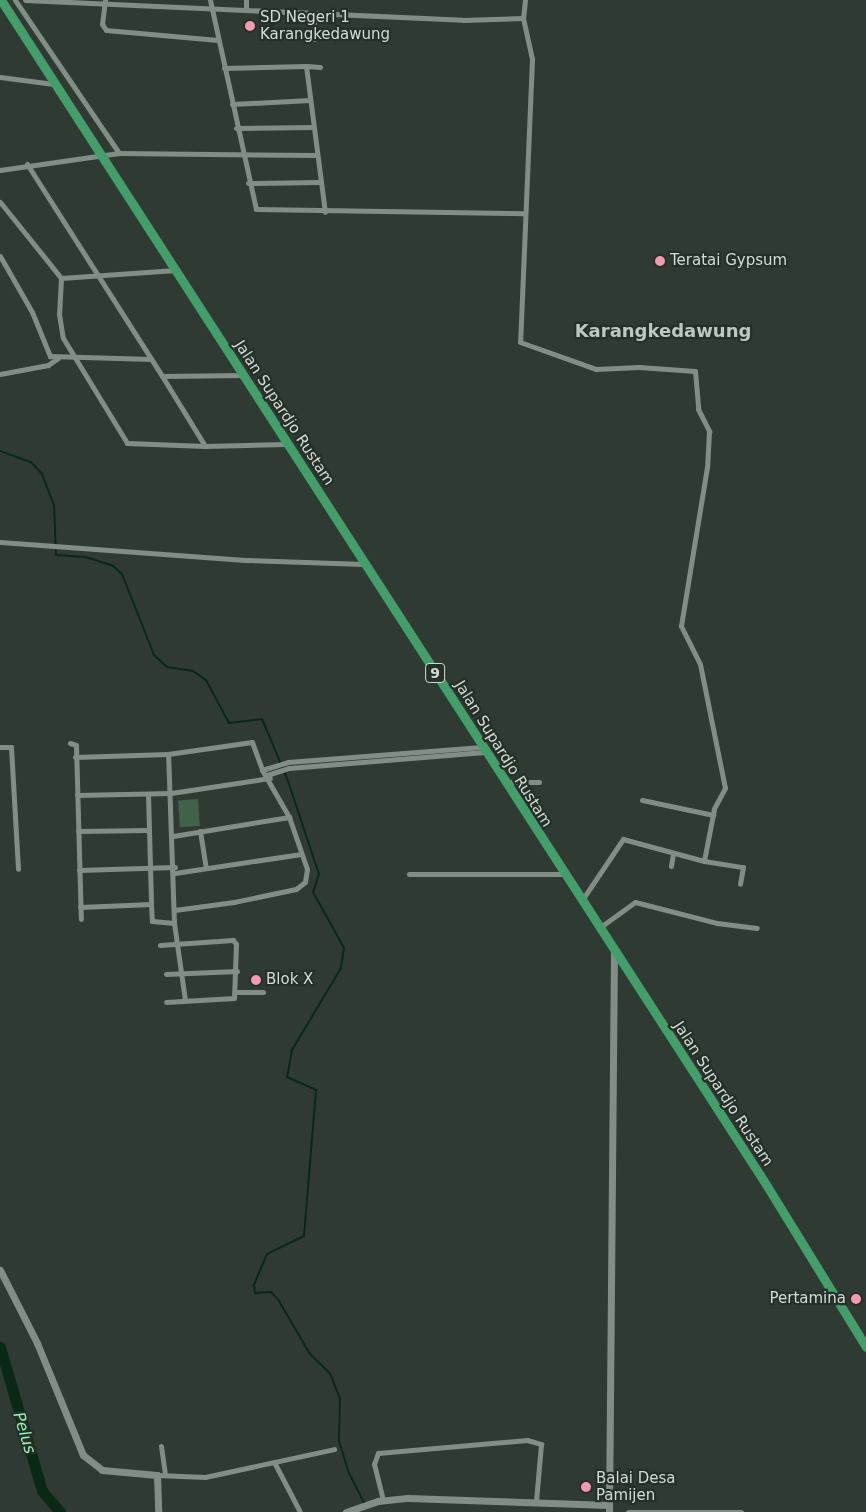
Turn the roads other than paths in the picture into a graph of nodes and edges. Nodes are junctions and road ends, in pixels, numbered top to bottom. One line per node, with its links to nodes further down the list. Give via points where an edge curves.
1 (2, 0): 18 (highway, Jalan Supardjo Rustam / 9)
2 (15, 0): 23 (street)
3 (25, 0): 7 (street)
4 (210, 0): 8 (street)
5 (246, 0): 9 (street)
6 (525, 0): 11 (street)
7 (105, 2): 8 (street); 13 (street, via 102,24 106,30)
8 (212, 9): 9 (street); 13 (street)
9 (246, 10): 10 (street)
10 (314, 13): 11 (street); 12 (street)
11 (523, 18): 33 (street, via 532,59)
12 (314, 39)
13 (218, 40): 16 (street)
14 (306, 66): 15 (street); 16 (street); 19 (street)
15 (320, 67)
16 (224, 68): 20 (street)
17 (0, 77): 18 (street)
18 (55, 84): 26 (highway, Jalan Supardjo Rustam / 9)
19 (310, 100): 20 (street); 21 (street)
20 (232, 104): 22 (street)
21 (313, 127): 22 (street); 25 (street)
22 (236, 128): 24 (street)
23 (119, 153): 24 (street); 26 (street)
24 (242, 155): 25 (street); 30 (street)
25 (317, 156): 29 (street)
26 (102, 157): 27 (street); 35 (highway, Jalan Supardjo Rustam / 9)
27 (26, 164): 28 (street); 36 (street)
28 (0, 170)
29 (320, 182): 30 (street); 32 (street)
30 (248, 183): 32 (street, via 256,209)
31 (0, 202): 37 (street)
32 (325, 212): 33 (street)
33 (523, 213): 62 (street, via 518,334 521,344 596,369 654,367 697,374 697,404 709,431 707,467 682,626 700,664 725,782)
34 (1, 259): 38 (street, via 32,312 48,354)
35 (177, 270): 36 (street); 42 (highway, Jalan Supardjo Rustam / 9)
36 (97, 277): 37 (street); 40 (street)
37 (60, 278): 39 (street, via 60,328)
38 (58, 358): 39 (street); 41 (street, via 48,365)
39 (75, 359): 40 (street); 45 (street, via 127,443)
40 (151, 359): 43 (street)
41 (0, 374)
42 (243, 375): 43 (street); 44 (highway, Jalan Supardjo Rustam / 9)
43 (162, 376): 45 (street)
44 (286, 444): 45 (street); 47 (highway, Jalan Supardjo Rustam / 9)
45 (205, 446)
46 (0, 542): 47 (street, via 248,560)
47 (365, 564): 50 (highway, Jalan Supardjo Rustam / 9)
48 (70, 743): 52 (street, via 76,745)
49 (0, 747): 75 (street, via 11,747)
50 (483, 750): 53 (street); 56 (highway, Jalan Supardjo Rustam / 9)
51 (168, 754): 52 (street); 54 (street, via 248,740); 58 (street)
52 (75, 757): 60 (street)
53 (279, 767): 54 (street); 55 (street)
54 (262, 770): 55 (street)
55 (268, 777): 58 (street); 63 (street)
56 (503, 781): 57 (street); 79 (highway, Jalan Supardjo Rustam / 9)
57 (539, 782)
58 (171, 793): 59 (street); 67 (street)
59 (148, 794): 60 (street); 64 (street)
60 (77, 795): 65 (street)
61 (642, 800): 62 (street)
62 (713, 815): 70 (street)
63 (289, 817): 66 (street); 69 (street)
64 (149, 830): 65 (street); 73 (street)
65 (78, 831): 76 (street)
66 (200, 831): 67 (street); 74 (street)
67 (173, 836): 71 (street)
68 (673, 853): 70 (street); 72 (street); 81 (street, via 620,840)
69 (300, 854): 74 (street); 84 (street, via 307,877 296,889)
70 (704, 861): 80 (street, via 744,867)
71 (174, 866): 73 (street); 77 (street)
72 (671, 866)
73 (151, 868): 76 (street); 82 (street)
74 (206, 868): 77 (street)
75 (18, 869)
76 (79, 870): 83 (street)
77 (175, 873): 84 (street)
78 (409, 874): 79 (street)
79 (563, 874): 81 (highway, Jalan Supardjo Rustam / 9)
80 (740, 884)
81 (581, 902): 87 (highway, Jalan Supardjo Rustam / 9)
82 (151, 904): 83 (street); 86 (street, via 152,921)
83 (80, 907): 85 (street)
84 (175, 910): 86 (street)
85 (81, 919)
86 (174, 923): 89 (street)
87 (599, 928): 88 (street, via 636,902 717,923); 91 (highway, Jalan Supardjo Rustam / 9)
88 (757, 928)
89 (179, 942): 90 (street); 92 (street, via 235,941); 93 (street)
90 (160, 945)
91 (614, 952): 100 (highway, Jalan Supardjo Rustam / 9); 107 (street)
92 (237, 971): 93 (street); 95 (street)
93 (182, 973): 94 (street); 97 (street)
94 (166, 974)
95 (237, 992): 96 (street); 97 (street, via 232,999)
96 (263, 992)
97 (185, 1000): 98 (street)
98 (166, 1002)
99 (0, 1270): 104 (street, via 89,1463 102,1470)
100 (866, 1347)
101 (161, 1446): 104 (street)
102 (334, 1449): 103 (street)
103 (274, 1462): 104 (street, via 205,1477); 109 (street)
104 (161, 1475): 108 (street)
105 (383, 1500): 106 (street); 106 (street, via 374,1464 378,1454 527,1440 541,1444); 110 (street)
106 (536, 1501): 107 (street)
107 (609, 1508)
108 (158, 1512)
109 (300, 1512)
110 (346, 1512)
111 (628, 1512): 112 (street)
112 (694, 1512): 113 (street)
113 (741, 1512)

